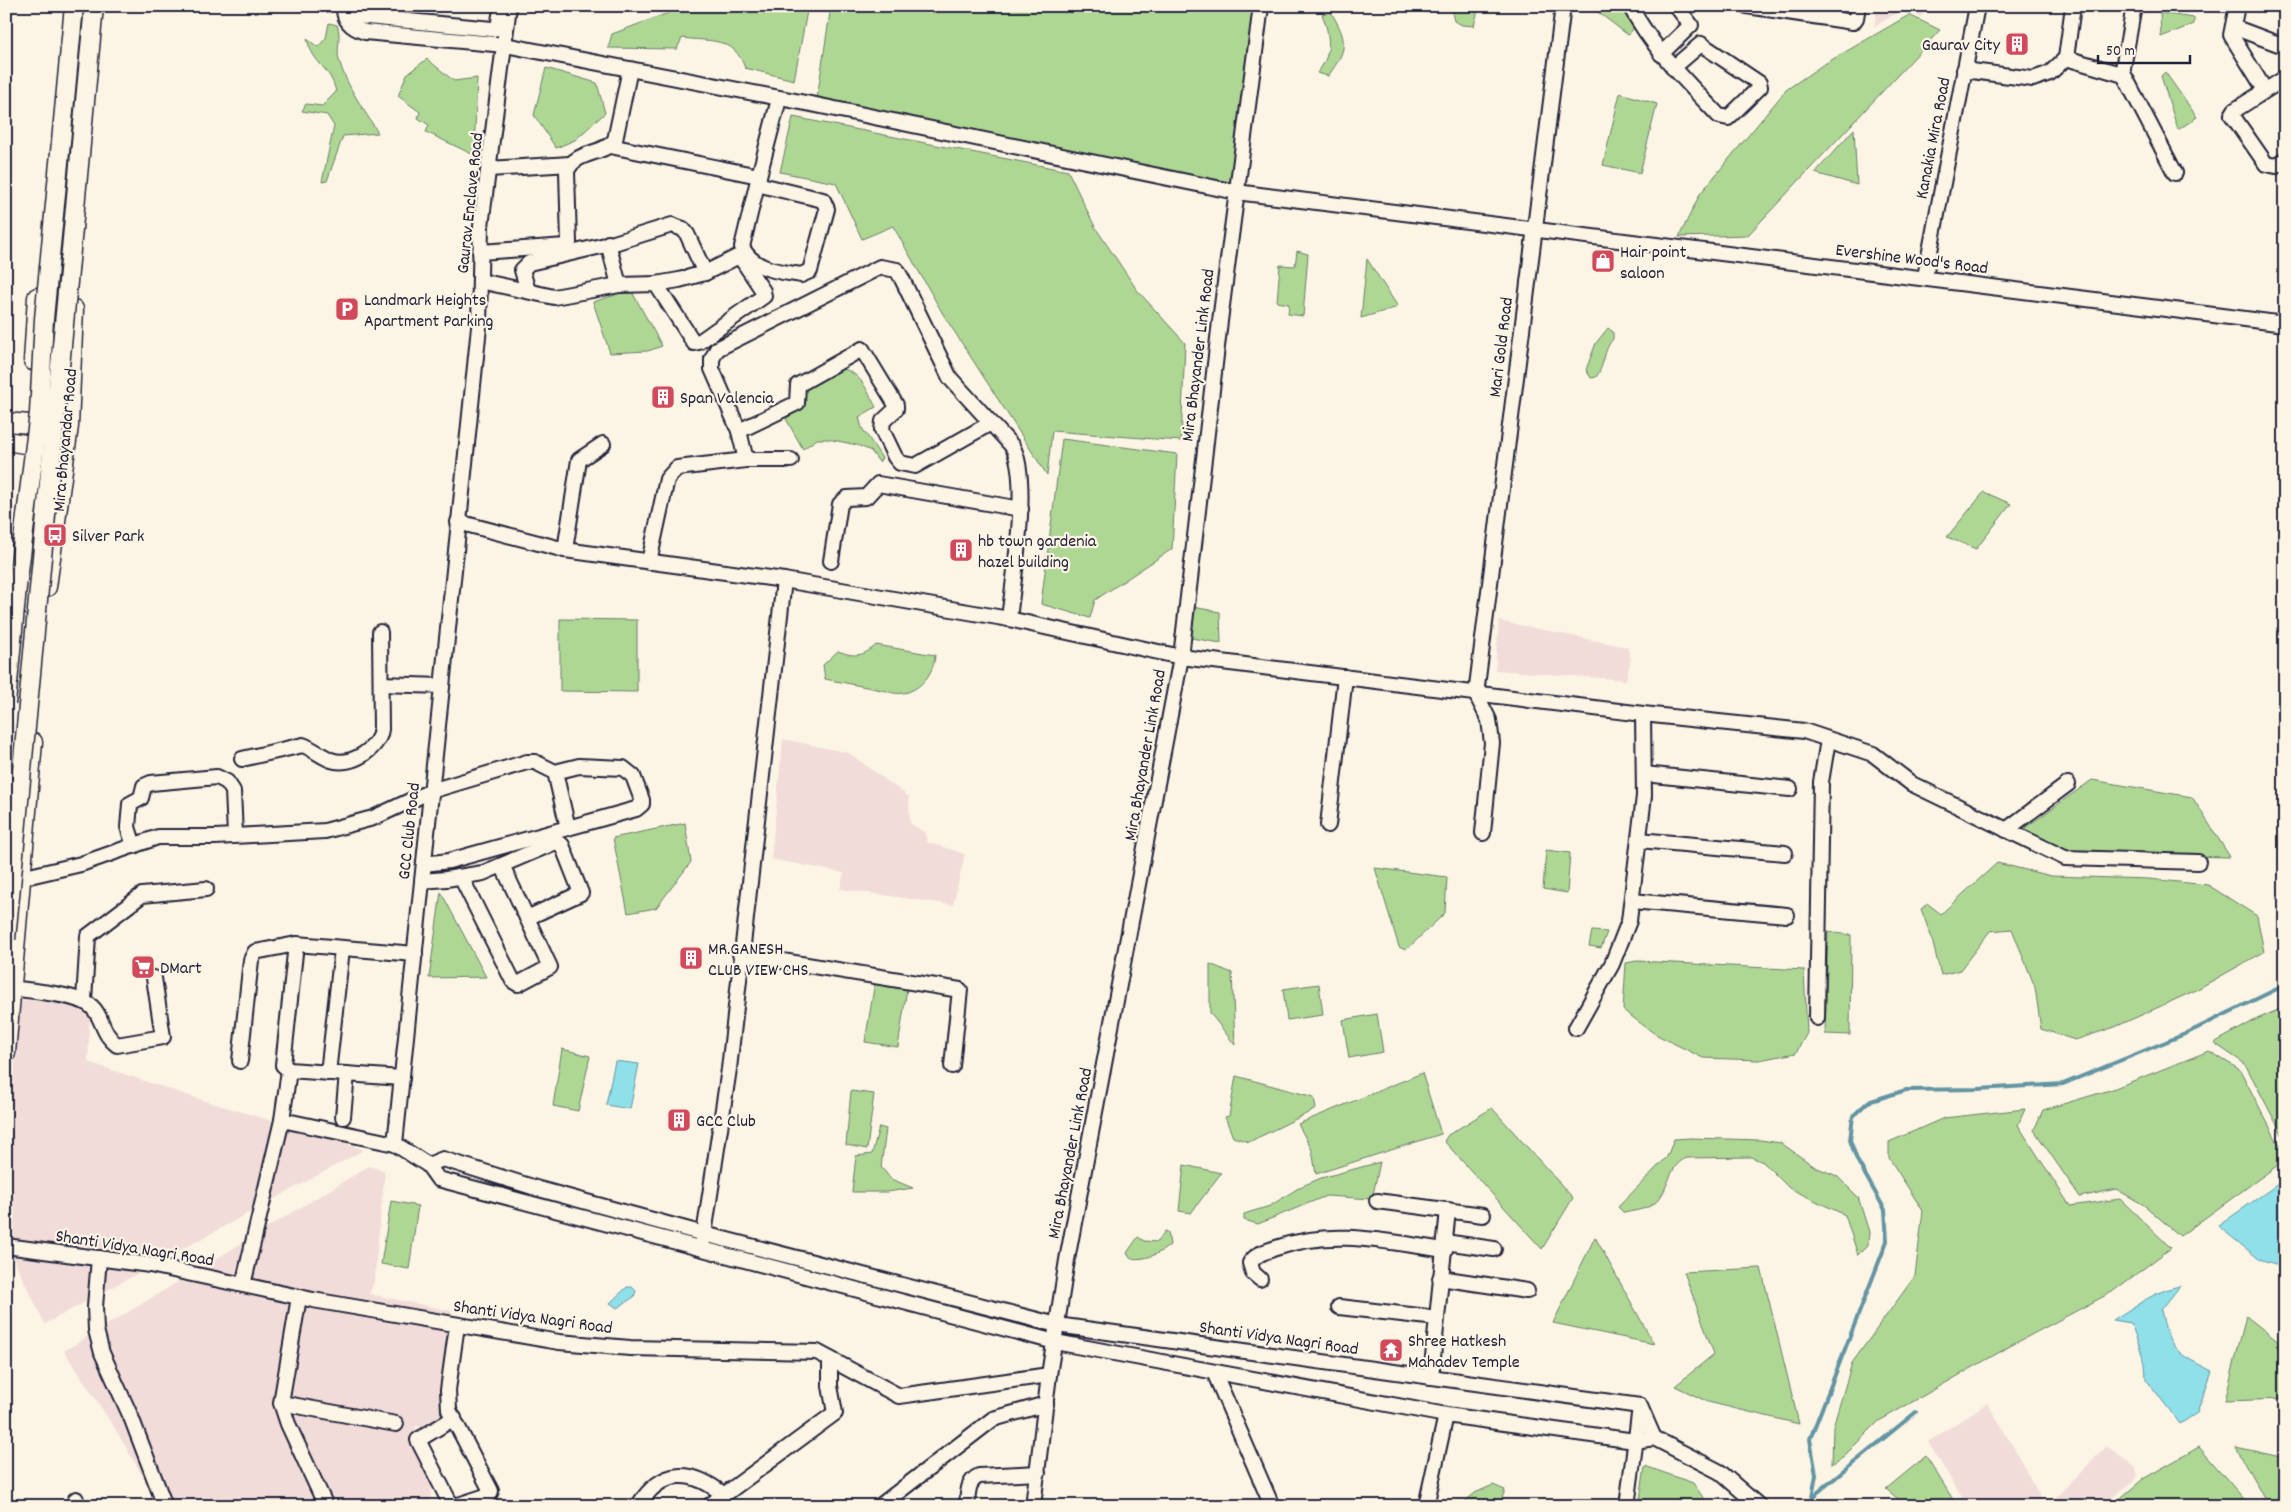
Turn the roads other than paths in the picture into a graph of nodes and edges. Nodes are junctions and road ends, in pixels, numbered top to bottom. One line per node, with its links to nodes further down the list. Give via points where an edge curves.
1 (66, 6): 51 (main road, Mira Bhayandar Road, via 35,326)
2 (74, 6): 74 (main road, bridge, via 38,413)
3 (94, 6): 101 (main road, bridge)
4 (103, 6): 52 (main road, Mira Bhayandar Road, via 72,328)
5 (344, 6): 20 (street, Evershine Wood's Road, via 343,14 356,29)
6 (1261, 6): 38 (street, Mira Bhayander Link Road)
7 (1563, 6): 39 (street, Mari Gold Road)
8 (1676, 6): 23 (street, via 1691,25)
9 (1746, 6): 10 (street, via 1852,22)
10 (1858, 6)
11 (1977, 6): 27 (street, Kanakia Mira Road)
12 (2073, 6): 24 (street)
13 (2134, 6): 28 (street)
14 (2237, 6): 19 (street)
15 (1634, 8): 23 (street)
16 (508, 11): 18 (street, via 500,15 498,28 492,29); 22 (street, Gaurav Enclave Road)
17 (357, 16): 18 (street)
18 (384, 19): 20 (street)
19 (2233, 27): 21 (street); 30 (street, via 2231,35)
20 (382, 34): 22 (street, Evershine Wood's Road)
21 (2285, 44)
22 (505, 45): 26 (street, Evershine Wood's Road); 35 (street, Gaurav Enclave Road)
23 (1662, 54): 25 (street)
24 (2066, 58): 27 (street, via 2050,72 2033,79); 28 (street)
25 (1673, 68): 25 (street, via 1701,44 1760,86 1728,118 1724,118)
26 (630, 69): 31 (street, Evershine Wood's Road); 32 (street, via 619,127)
27 (1964, 70): 43 (street, Kanakia Mira Road)
28 (2122, 74): 36 (street)
29 (2285, 78): 30 (street)
30 (2265, 90): 33 (street, via 2232,115 2266,164 2276,166)
31 (779, 99): 37 (street); 38 (street, Evershine Wood's Road)
32 (610, 146): 34 (street); 37 (street)
33 (2285, 160)
34 (570, 164): 35 (street); 41 (street, via 567,172 569,243 566,246)
35 (489, 169): 41 (street, Gaurav Enclave Road)
36 (2175, 173)
37 (758, 180): 37 (street, via 741,241 745,253 763,268 801,276 807,274 826,204 823,200)
38 (1236, 192): 39 (street, Evershine Wood's Road); 69 (street, Mira Bhayander Link Road)
39 (1535, 230): 43 (street, Evershine Wood's Road); 73 (street, Mari Gold Road)
40 (608, 243): 42 (street, via 664,226 678,226 688,234); 46 (street); 47 (street, via 524,266 522,270)
41 (480, 252): 44 (street, Gaurav Enclave Road)
42 (705, 272): 45 (street); 45 (street, via 739,257 764,296 699,342 691,341)
43 (1925, 277): 48 (street, Evershine Wood's Road)
44 (480, 281): 47 (street); 61 (street, Gaurav Enclave Road, via 479,327)
45 (656, 284): 46 (street)
46 (619, 285): 47 (street, via 554,297)
47 (528, 291)
48 (2285, 324)
49 (6, 422): 51 (main road)
50 (991, 422): 53 (street, via 915,466 900,463 882,430 883,421 896,406 864,349 861,349 798,385 797,403); 53 (street, via 950,378 896,270 880,267 717,350 712,359 712,369); 60 (street, via 1018,455)
51 (31, 425): 52 (main road); 56 (main road, Mira Bhayandar Road)
52 (69, 426): 57 (main road, Mira Bhayandar Road)
53 (739, 431): 58 (street)
54 (6, 441): 56 (main road)
55 (603, 444): 62 (street, via 579,460)
56 (29, 445): 57 (main road); 67 (main road, Mira Bhayandar Road)
57 (66, 450): 95 (main road, Mira Bhayandar Road, via 47,587)
58 (746, 460): 59 (street); 64 (street, via 672,470 667,479)
59 (791, 460)
60 (1021, 509): 63 (street, via 878,484 866,497 847,498 840,504); 66 (street)
61 (458, 522): 62 (street); 72 (street, GCC Club Road)
62 (565, 550): 64 (street)
63 (831, 561)
64 (649, 562): 65 (street)
65 (784, 580): 66 (street); 105 (street)
66 (1009, 619): 69 (street)
67 (6, 624)
68 (380, 632): 71 (street)
69 (1181, 657): 70 (street); 145 (street, Mira Bhayander Link Road)
70 (1345, 677): 73 (street); 83 (street)
71 (381, 684): 72 (street); 77 (street, via 380,737 366,752 346,761 337,761 303,746)
72 (442, 686): 82 (street, GCC Club Road)
73 (1476, 694): 75 (street); 86 (street, via 1489,720 1492,743)
74 (6, 704)
75 (1643, 714): 76 (street, via 1804,731); 79 (street)
76 (1828, 740): 85 (street, via 1873,754 1912,784); 109 (street, via 1821,782)
77 (242, 759)
78 (554, 772): 82 (street, via 535,762 527,762); 84 (street); 84 (street, via 579,766 623,768 633,776 642,800 636,809)
79 (1644, 774): 81 (street); 88 (street)
80 (2068, 784): 85 (street)
81 (1790, 789)
82 (431, 791): 87 (street, via 373,818 325,830); 92 (street, GCC Club Road)
83 (1328, 825)
84 (568, 828): 92 (street, via 449,861)
85 (2006, 830): 91 (street, via 2065,858)
86 (1483, 833)
87 (235, 835): 89 (street, via 158,837); 89 (street, via 233,791 227,782 217,777 151,783 144,786 141,798 130,804 128,827)
88 (1640, 840): 90 (street); 98 (street)
89 (134, 846): 95 (street, via 81,864)
90 (1785, 853)
91 (2198, 862)
92 (424, 864): 96 (street, GCC Club Road)
93 (502, 865): 94 (street); 100 (street); 100 (street, via 554,843 562,845 581,894)
94 (462, 877): 96 (street); 100 (street, via 518,984 550,967)
95 (21, 878): 107 (main road, Mira Bhayandar Road)
96 (422, 881): 104 (street, GCC Club Road)
97 (206, 889): 108 (street, via 142,894 88,936)
98 (1632, 902): 99 (street); 110 (street, via 1629,921 1612,964)
99 (1787, 915)
100 (527, 918)
101 (6, 940)
102 (296, 944): 103 (street); 112 (street, via 262,950 252,956); 114 (street, via 283,1061 283,1066)
103 (342, 949): 104 (street); 115 (street)
104 (415, 954): 117 (street, GCC Club Road)
105 (740, 954): 113 (street, via 960,990); 127 (street, via 729,1069)
106 (154, 978): 108 (street, via 162,1037 116,1045 106,1037 94,1008)
107 (10, 988): 108 (street); 111 (main road, Mira Bhayandar Road)
108 (84, 1000)
109 (1817, 1018)
110 (1576, 1028)
111 (6, 1053)
112 (240, 1061)
113 (952, 1066)
114 (289, 1070): 115 (street); 119 (street)
115 (328, 1073): 116 (street)
116 (347, 1074): 117 (street); 118 (street)
117 (402, 1078): 120 (street, GCC Club Road)
118 (344, 1117)
119 (282, 1120): 120 (street); 135 (street)
120 (395, 1144): 122 (street)
121 (443, 1160): 122 (street); 123 (street); 127 (street, Shanti Vidya Nagri Road)
122 (428, 1165): 123 (street)
123 (438, 1179): 131 (street)
124 (1377, 1201): 125 (street)
125 (1448, 1210): 126 (street); 129 (street)
126 (1483, 1215)
127 (704, 1234): 131 (street); 136 (street, Shanti Vidya Nagri Road)
128 (6, 1246): 132 (street, Shanti Vidya Nagri Road)
129 (1445, 1246): 130 (street); 133 (street); 134 (street, via 1341,1236 1296,1241 1256,1255 1250,1263 1253,1273)
130 (1494, 1249)
131 (702, 1250): 139 (street)
132 (99, 1258): 135 (street, Shanti Vidya Nagri Road, via 150,1265); 162 (street, via 94,1307 102,1353)
133 (1440, 1278): 137 (street); 142 (street)
134 (1260, 1279)
135 (243, 1285): 138 (street, Shanti Vidya Nagri Road)
136 (911, 1287): 139 (street); 140 (street, Shanti Vidya Nagri Road)
137 (1527, 1291)
138 (299, 1298): 144 (street, Shanti Vidya Nagri Road); 151 (street)
139 (909, 1304): 143 (street)
140 (983, 1306): 143 (street); 145 (street, Shanti Vidya Nagri Road)
141 (1339, 1308): 142 (street)
142 (1437, 1318): 150 (street)
143 (979, 1322): 146 (street)
144 (458, 1325): 147 (street, Shanti Vidya Nagri Road, via 559,1342 621,1348 817,1352); 155 (street, via 448,1400)
145 (1057, 1326): 146 (street, Mira Bhayander Link Road); 150 (street, Shanti Vidya Nagri Road)
146 (1055, 1342): 148 (street); 149 (street, Mira Bhayander Link Road)
147 (830, 1359): 149 (street, Shanti Vidya Nagri Road, via 899,1396); 160 (street, via 835,1413)
148 (1214, 1372): 154 (street); 170 (street)
149 (1049, 1375): 152 (street, Mira Bhayander Link Road)
150 (1431, 1377): 153 (street, Shanti Vidya Nagri Road)
151 (281, 1403): 156 (street); 163 (street)
152 (1046, 1404): 159 (street, Mira Bhayander Link Road); 167 (street, via 993,1419)
153 (1640, 1406): 157 (street); 158 (street)
154 (1446, 1415): 158 (street); 171 (street)
155 (454, 1418): 164 (street, via 418,1440 449,1501); 164 (street, via 491,1491 489,1496)
156 (396, 1424)
157 (1654, 1438): 158 (street); 161 (street, via 1720,1472)
158 (1635, 1441): 172 (street)
159 (1038, 1473): 168 (street, via 979,1476 970,1483); 169 (street, Mira Bhayander Link Road)
160 (724, 1495): 165 (street, via 692,1475 677,1475 661,1480 647,1492); 166 (street)
161 (1758, 1505)
162 (165, 1506)
163 (326, 1506)
164 (455, 1506)
165 (638, 1506)
166 (709, 1506)
167 (880, 1506)
168 (967, 1506)
169 (1033, 1506)
170 (1272, 1506)
171 (1426, 1506)
172 (1627, 1506)

